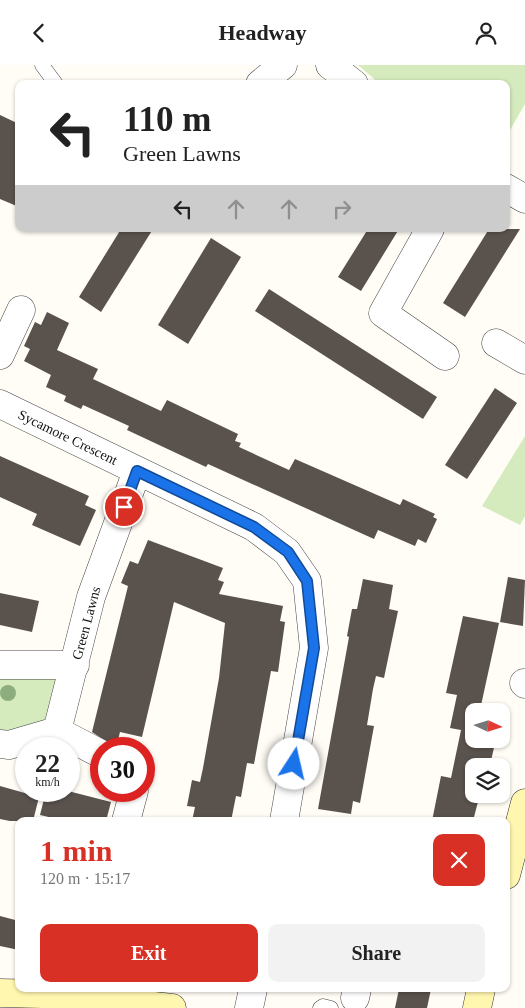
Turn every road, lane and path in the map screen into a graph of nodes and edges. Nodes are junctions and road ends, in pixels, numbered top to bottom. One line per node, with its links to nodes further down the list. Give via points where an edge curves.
1 (42, 65): 4 (lane)
2 (284, 65): 5 (street)
3 (330, 65): 6 (street)
4 (53, 80)
5 (265, 80)
6 (349, 80)
7 (428, 232): 11 (street, via 382,313)
8 (21, 310): 10 (street)
9 (496, 343): 12 (street)
10 (0, 355)
11 (445, 356)
12 (525, 360)
13 (0, 404): 14 (street, Sycamore Crescent)
14 (137, 471): 16 (street, Green Lawns, via 91,597); 23 (street, Sycamore Crescent, via 254,527 288,552 307,581 314,648)
15 (0, 665): 16 (street)
16 (74, 665): 17 (street, Green Lawns)
17 (57, 731): 18 (street, via 9,745); 19 (street)
18 (0, 744)
19 (90, 748)
20 (131, 802): 22 (street)
21 (525, 803): 24 (street)
22 (127, 817)
23 (285, 817)
24 (510, 860)
25 (252, 992): 30 (street)
26 (481, 992): 32 (street)
27 (0, 993): 29 (street, via 43,994)
28 (347, 998): 31 (lane)
29 (172, 1008)
30 (249, 1008)
31 (320, 1008)
32 (478, 1008)

